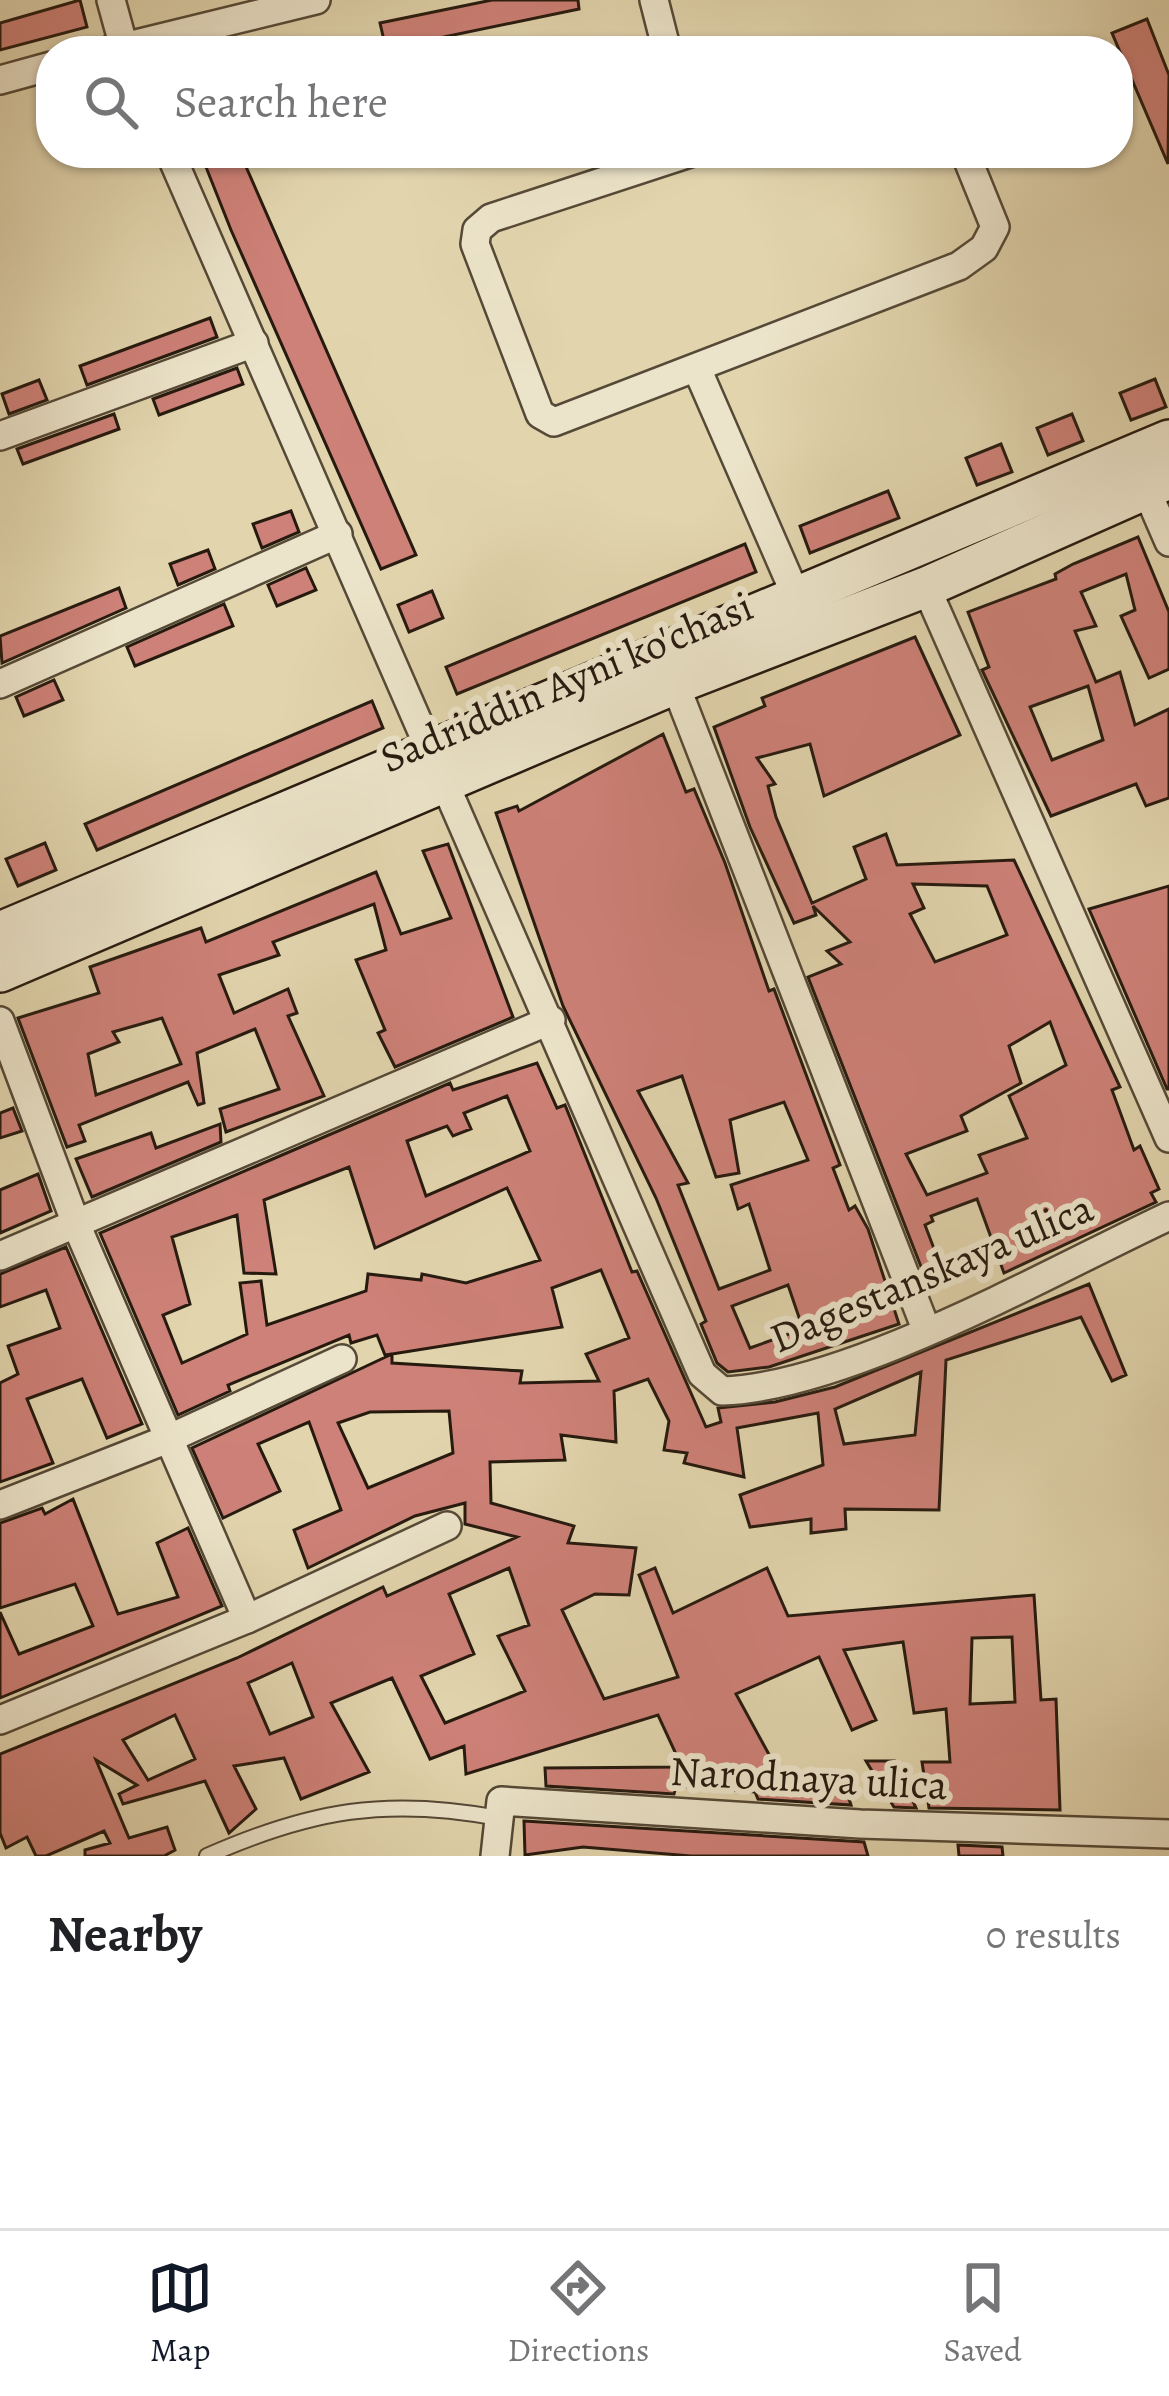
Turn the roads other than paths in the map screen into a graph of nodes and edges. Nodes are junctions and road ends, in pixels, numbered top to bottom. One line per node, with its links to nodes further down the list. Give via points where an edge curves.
1 (111, 0): 4 (street)
2 (316, 0): 5 (street)
3 (654, 0): 6 (street)
4 (116, 36)
5 (173, 36)
6 (664, 36)
7 (36, 70): 8 (street)
8 (0, 80)
9 (177, 168): 12 (street)
10 (644, 168): 13 (street, via 491,218 475,244 540,414 554,422)
11 (970, 168): 13 (street, via 995,227 984,248 958,266)
12 (254, 343): 14 (street); 17 (street)
13 (698, 371): 20 (street)
14 (0, 436)
15 (1169, 440): 20 (main road, Sadriddin Ayni ko'chasi)
16 (1158, 484): 18 (street); 19 (main road, Sadriddin Ayni ko'chasi)
17 (338, 534): 21 (street); 23 (street)
18 (1169, 542)
19 (926, 587): 22 (main road, Sadriddin Ayni ko'chasi); 28 (street)
20 (796, 598): 23 (main road, Sadriddin Ayni ko'chasi)
21 (0, 684)
22 (675, 684): 23 (main road, Sadriddin Ayni ko'chasi); 32 (street)
23 (438, 766): 24 (main road, Sadriddin Ayni ko'chasi); 25 (main road, Sadriddin Ayni ko'chasi); 27 (street)
24 (0, 932)
25 (0, 972)
26 (0, 1021): 30 (street)
27 (551, 1021): 30 (street); 32 (street, Dagestanskaya ulica, via 702,1373 722,1390 816,1373)
28 (1169, 1138)
29 (1169, 1216): 32 (street, Dagestanskaya ulica)
30 (76, 1224): 31 (street); 34 (street)
31 (0, 1256)
32 (926, 1330)
33 (342, 1359): 34 (street)
34 (168, 1439): 35 (street); 37 (street)
35 (0, 1505)
36 (447, 1526): 37 (street)
37 (248, 1618): 38 (street)
38 (0, 1720)
39 (499, 1818): 40 (street, Narodnaya ulica, via 501,1801); 41 (lane, via 374,1806 280,1824); 42 (street)
40 (1169, 1834)
41 (207, 1856)
42 (495, 1856)

